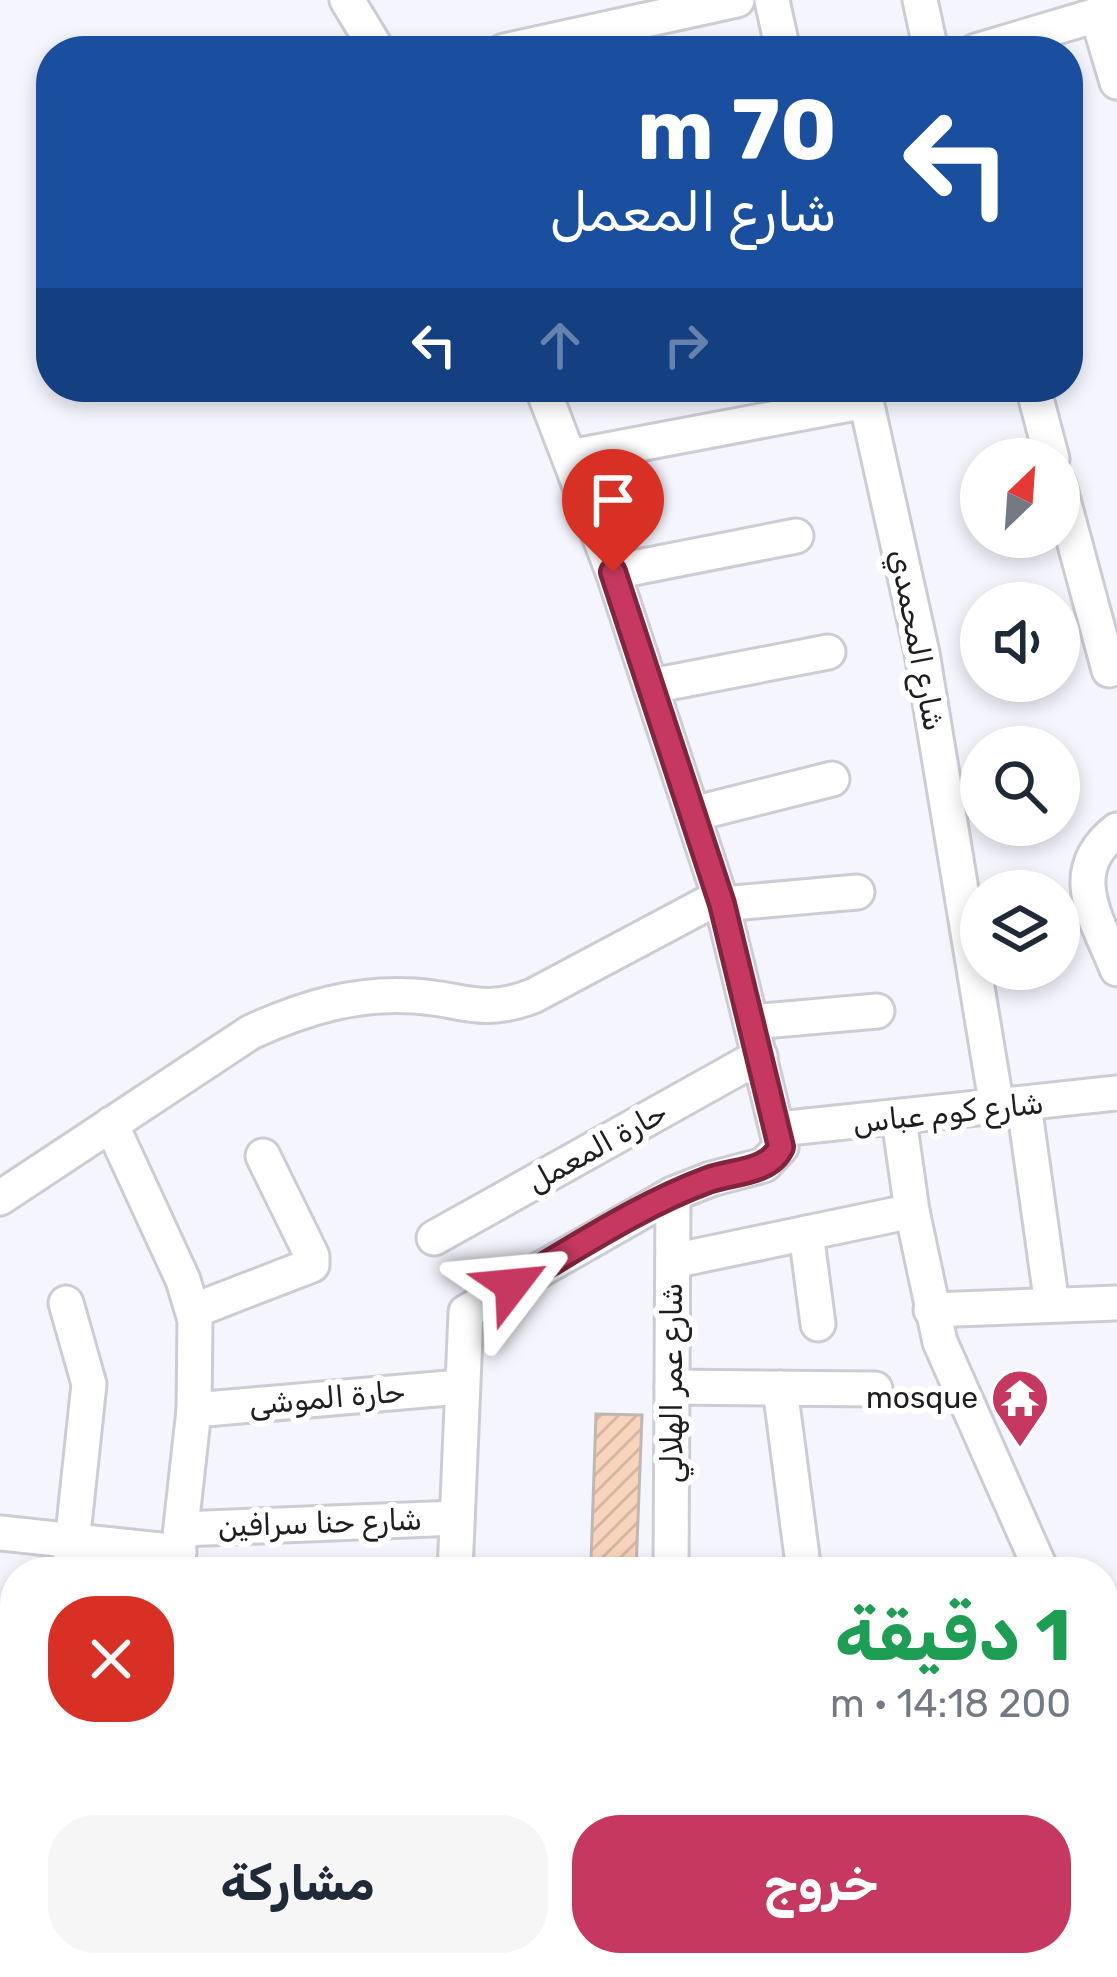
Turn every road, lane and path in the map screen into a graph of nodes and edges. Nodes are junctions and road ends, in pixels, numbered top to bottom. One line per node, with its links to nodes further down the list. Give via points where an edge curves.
1 (347, 0): 6 (street)
2 (737, 0): 7 (street)
3 (772, 0): 8 (street)
4 (920, 0): 9 (street)
5 (1086, 12): 10 (street); 11 (street)
6 (369, 36)
7 (573, 36)
8 (780, 36)
9 (928, 36)
10 (1018, 36)
11 (1117, 82)
12 (548, 402): 17 (street)
13 (828, 402): 17 (street)
14 (867, 402): 35 (street, شارع المحمدي)
15 (1037, 402): 16 (street)
16 (1046, 438)
17 (570, 457): 20 (street)
18 (796, 536): 20 (street)
19 (1079, 558): 22 (street)
20 (613, 572): 23 (street)
21 (828, 652): 23 (street)
22 (1109, 670)
23 (652, 686): 25 (street)
24 (832, 778): 25 (street)
25 (693, 814): 28 (street)
26 (1117, 830): 29 (street, via 1097,846 1087,874 1087,894)
27 (857, 892): 28 (street)
28 (720, 900): 32 (street); 37 (street, via 508,1005 376,996 291,1014)
29 (1109, 925): 30 (street)
30 (1117, 969)
31 (877, 1011): 32 (street)
32 (752, 1022): 33 (street)
33 (760, 1056): 38 (street); 44 (street, حارة المعمل)
34 (1117, 1093): 35 (street, شارع كوم عباس)
35 (1010, 1106): 36 (street, شارع كوم عباس); 48 (street, شارع المحمدي)
36 (898, 1119): 38 (street, شارع كوم عباس); 42 (street)
37 (111, 1124): 41 (street); 50 (street)
38 (779, 1129): 40 (street, via 781,1147 771,1161)
39 (262, 1156): 50 (street, via 312,1264)
40 (674, 1195): 45 (street, شارع عمر الهلالي); 52 (street, via 466,1312)
41 (0, 1198)
42 (912, 1211): 43 (street); 49 (street)
43 (806, 1233): 45 (street); 51 (street)
44 (434, 1238)
45 (673, 1261): 53 (street, شارع عمر الهلالي)
46 (66, 1303): 60 (street, via 89,1384)
47 (1117, 1303): 48 (street)
48 (1052, 1305): 49 (street)
49 (931, 1310): 64 (street)
50 (193, 1311): 56 (street)
51 (818, 1324)
52 (460, 1387): 56 (street, حارة الموشى); 57 (street)
53 (672, 1387): 54 (street); 62 (street, شارع عمر الهلالي)
54 (780, 1388): 55 (street); 63 (street)
55 (875, 1389)
56 (194, 1410): 59 (street)
57 (457, 1518): 59 (street, شارع حنا سرافين); 61 (street)
58 (0, 1533): 60 (street, شارع حنا سرافين)
59 (179, 1551): 60 (street, شارع حنا سرافين)
60 (71, 1556)
61 (456, 1557)
62 (671, 1557)
63 (803, 1557)
64 (1035, 1557)

